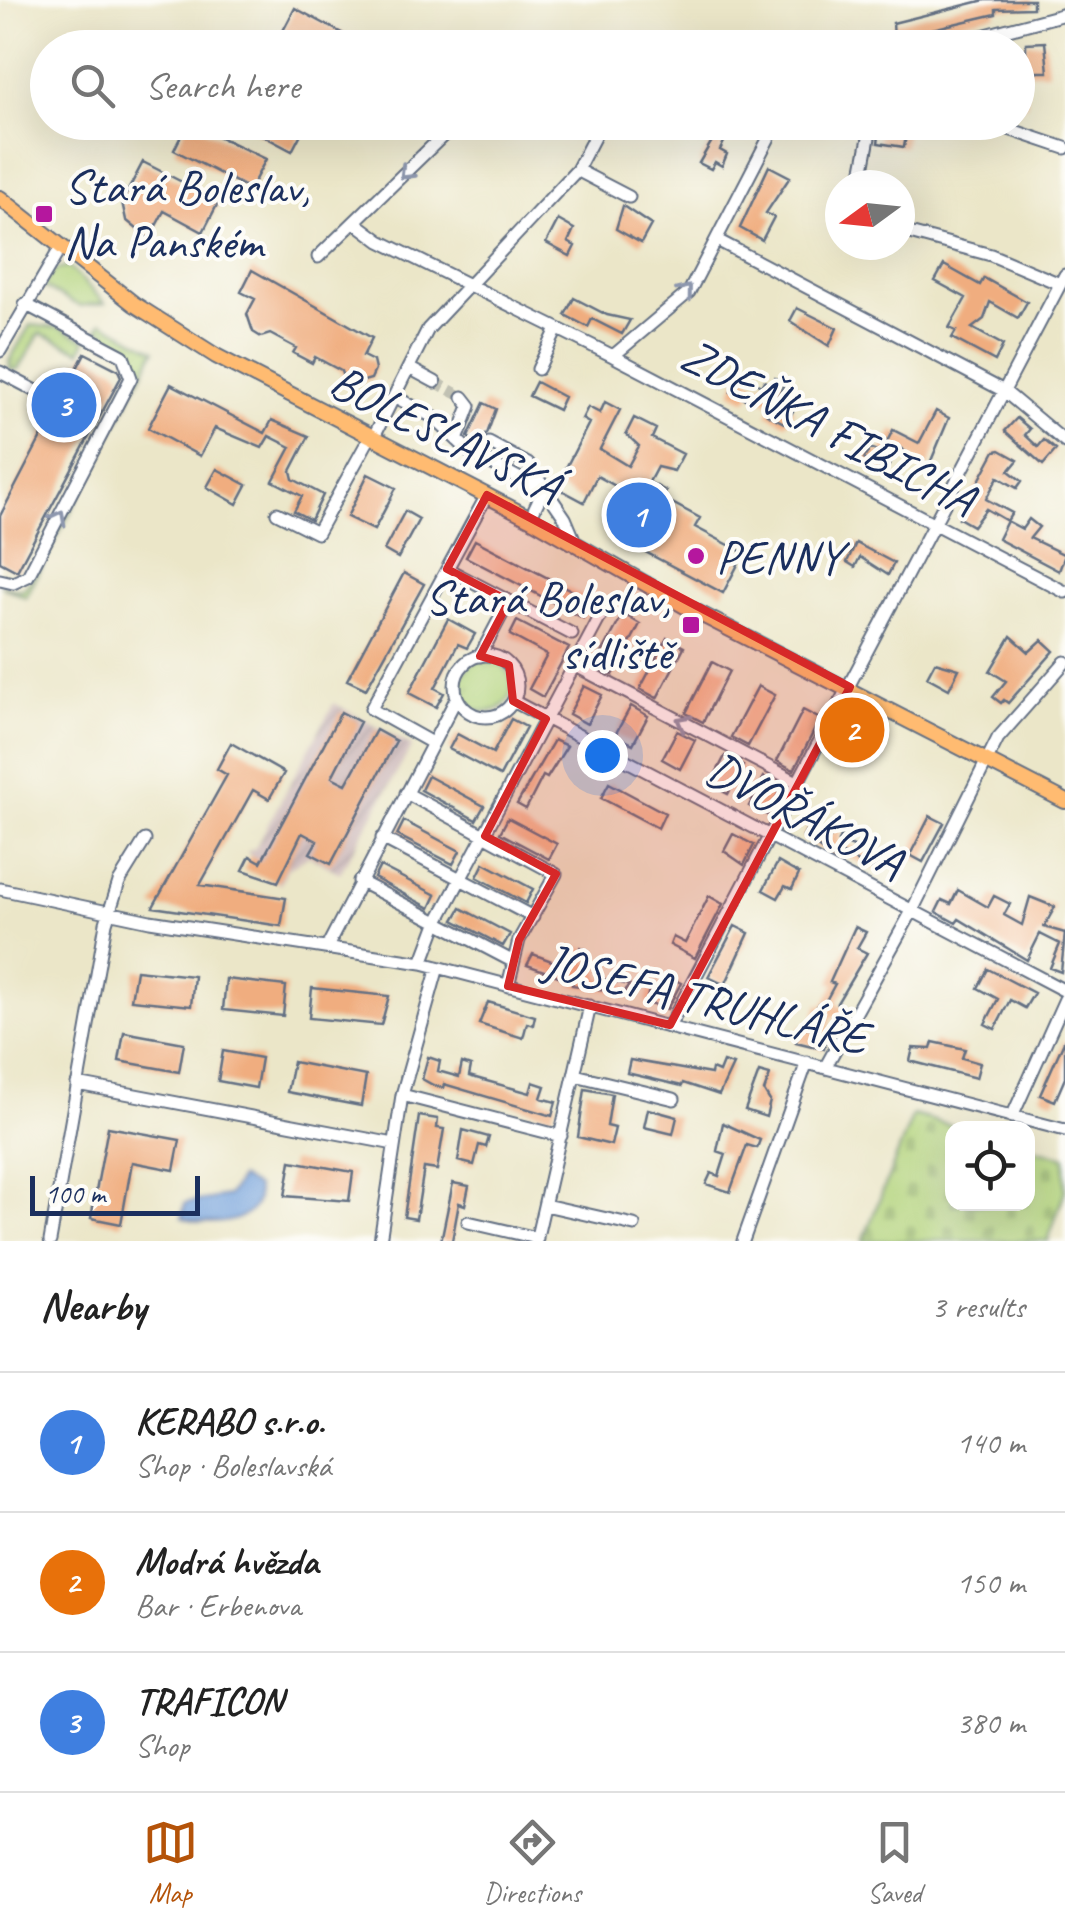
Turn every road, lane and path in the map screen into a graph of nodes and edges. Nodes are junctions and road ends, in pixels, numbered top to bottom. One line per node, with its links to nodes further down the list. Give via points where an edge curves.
1 (1065, 14): 2 (street)
2 (1005, 30)
3 (1035, 138): 8 (street)
4 (439, 140): 13 (street, one-way to 13)
5 (593, 140): 9 (street)
6 (768, 140): 15 (street)
7 (869, 140): 10 (street)
8 (1065, 148)
9 (578, 170): 11 (street); 19 (street)
10 (863, 170)
11 (629, 196)
12 (2, 202): 16 (main road, BOLESLAVSKÁ)
13 (356, 224): 17 (street); 19 (street, ZDEŇKA FIBICHA)
14 (915, 235): 18 (street)
15 (717, 240): 23 (street, one-way to 15, via 688,292); 28 (street)
16 (61, 247): 20 (street); 32 (main road, BOLESLAVSKÁ, via 216,356)
17 (318, 257)
18 (1062, 280): 28 (street)
19 (468, 282): 21 (street, ZDEŇKA FIBICHA); 24 (street, via 428,329)
20 (25, 304): 22 (street); 43 (street, one-way to 20, via 28,576 132,378 124,356)
21 (557, 329): 23 (street, ZDEŇKA FIBICHA); 25 (street)
22 (0, 352)
23 (614, 356): 40 (street, ZDEŇKA FIBICHA)
24 (409, 368): 27 (street); 30 (street)
25 (538, 369)
26 (0, 372): 29 (street)
27 (435, 382)
28 (1004, 391): 34 (street); 40 (street)
29 (42, 394)
30 (395, 396): 32 (street); 33 (street, via 433,416)
31 (464, 397): 33 (street, via 470,406)
32 (372, 437): 37 (main road, BOLESLAVSKÁ); 38 (street, via 317,533)
33 (457, 440): 35 (street)
34 (1065, 442)
35 (480, 451): 36 (street); 36 (street)
36 (538, 482): 39 (street); 41 (street)
37 (486, 495): 39 (main road, BOLESLAVSKÁ); 42 (street)
38 (277, 513)
39 (530, 518): 41 (main road, BOLESLAVSKÁ)
40 (934, 524): 44 (street, ZDEŇKA FIBICHA); 51 (street)
41 (576, 544): 51 (main road, BOLESLAVSKÁ)
42 (447, 568): 45 (street); 55 (street, via 371,709)
43 (0, 580)
44 (1065, 592)
45 (508, 601): 47 (street); 48 (street)
46 (600, 616): 50 (street)
47 (572, 634)
48 (480, 656): 52 (street, via 458,674); 53 (street, via 509,665 517,682)
49 (1065, 662): 56 (street)
50 (574, 665): 54 (street); 57 (street, one-way to 50)
51 (850, 688): 56 (main road, BOLESLAVSKÁ); 57 (street)
52 (457, 697): 53 (street, via 480,716 499,714); 55 (street)
53 (513, 701): 54 (street, DVOŘÁKOVA)
54 (546, 719): 60 (street); 62 (street, DVOŘÁKOVA)
55 (432, 743): 58 (street)
56 (988, 758): 59 (main road, BOLESLAVSKÁ); 68 (street)
57 (801, 784): 62 (street)
58 (406, 793): 60 (street); 61 (street)
59 (1065, 801)
60 (485, 836): 64 (street); 69 (street, via 556,874)
61 (382, 838): 64 (street); 65 (street)
62 (771, 838): 68 (street, DVOŘÁKOVA); 78 (street)
63 (145, 840): 67 (street)
64 (460, 879): 69 (street); 70 (street)
65 (360, 881): 70 (street); 71 (street)
66 (0, 889): 67 (street, JOSEFA TRUHLÁŘE)
67 (109, 912): 71 (street, JOSEFA TRUHLÁŘE); 82 (street)
68 (911, 913): 76 (street, DVOŘÁKOVA); 80 (street)
69 (533, 917): 72 (street)
70 (436, 923): 72 (street); 73 (street)
71 (327, 947): 73 (street, JOSEFA TRUHLÁŘE)
72 (512, 961): 75 (street)
73 (422, 963): 74 (street, JOSEFA TRUHLÁŘE)
74 (438, 968): 75 (street, JOSEFA TRUHLÁŘE); 83 (street)
75 (508, 986): 77 (street, JOSEFA TRUHLÁŘE)
76 (1065, 995): 85 (street)
77 (590, 1006): 78 (street, JOSEFA TRUHLÁŘE); 81 (street)
78 (670, 1025): 79 (street, JOSEFA TRUHLÁŘE)
79 (807, 1062): 80 (street, JOSEFA TRUHLÁŘE); 95 (street)
80 (826, 1066): 85 (street, JOSEFA TRUHLÁŘE)
81 (575, 1075): 84 (street); 87 (street)
82 (77, 1084): 88 (street); 93 (street)
83 (402, 1095): 87 (street); 88 (street)
84 (674, 1100)
85 (1012, 1117): 86 (street, JOSEFA TRUHLÁŘE)
86 (1065, 1130)
87 (561, 1136): 89 (street)
88 (394, 1144): 94 (street)
89 (544, 1205): 91 (street); 92 (street)
90 (468, 1222): 92 (street)
91 (634, 1225)
92 (537, 1239)
93 (50, 1241)
94 (380, 1241)
95 (743, 1241)

